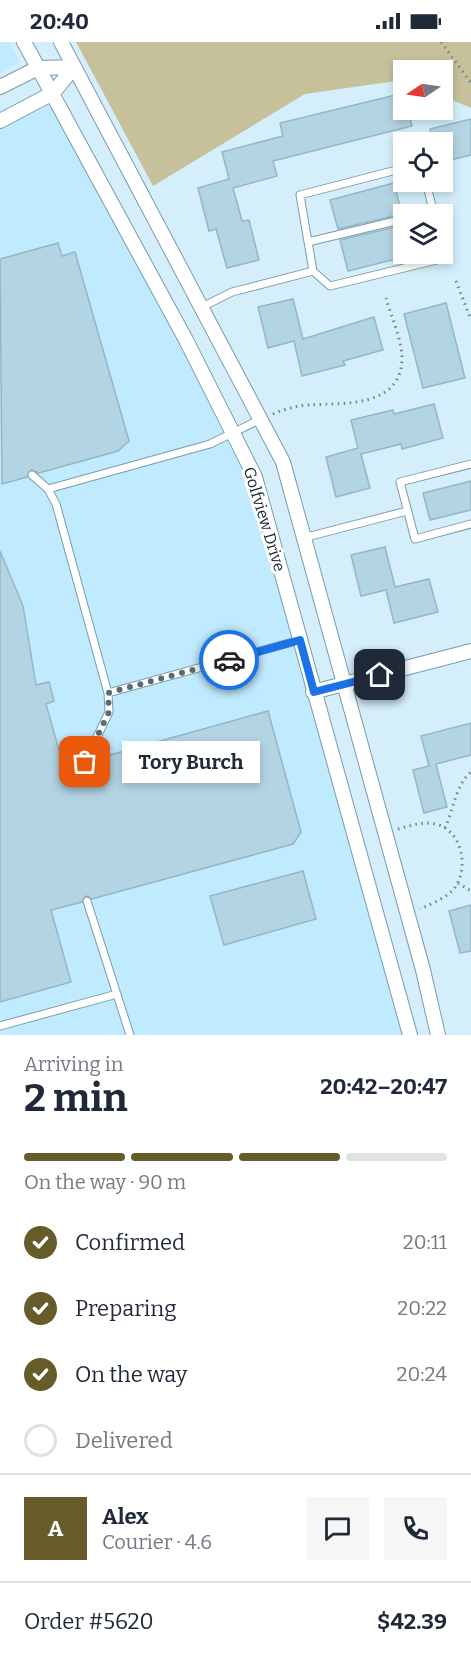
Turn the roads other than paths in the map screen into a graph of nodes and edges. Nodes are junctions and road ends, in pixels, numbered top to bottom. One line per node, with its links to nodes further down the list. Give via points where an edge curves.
1 (24, 42): 4 (street, Golfview Drive)
2 (61, 42): 3 (street, Golfview Drive)
3 (74, 67): 4 (street); 6 (street); 13 (street, Golfview Drive)
4 (38, 68): 5 (street); 6 (street, Golfview Drive)
5 (0, 87)
6 (53, 93): 7 (street); 15 (street, Golfview Drive)
7 (0, 121)
8 (393, 171): 10 (lane, via 300,195)
9 (393, 222): 10 (lane)
10 (308, 242): 12 (lane)
11 (420, 264): 12 (lane, via 330,286)
12 (314, 271): 13 (lane, via 232,292)
13 (202, 307): 14 (street, Golfview Drive)
14 (267, 416): 15 (lane); 21 (street, Golfview Drive)
15 (234, 434): 18 (lane); 22 (street, Golfview Drive, via 255,477)
16 (471, 464): 19 (lane, via 400,482)
17 (32, 475): 18 (lane)
18 (48, 489): 26 (lane, via 56,504)
19 (407, 511): 20 (lane, via 414,539); 21 (lane)
20 (471, 524)
21 (303, 538): 24 (street, Golfview Drive)
22 (300, 640): 25 (street, Golfview Drive); 26 (lane)
23 (471, 651): 24 (street)
24 (343, 684): 25 (street); 33 (street, Golfview Drive)
25 (314, 692): 32 (street, Golfview Drive)
26 (108, 693): 27 (lane, via 109,712)
27 (85, 762)
28 (87, 900): 29 (lane)
29 (117, 994): 30 (lane); 31 (lane)
30 (0, 1026)
31 (130, 1035)
32 (410, 1035)
33 (438, 1035)

